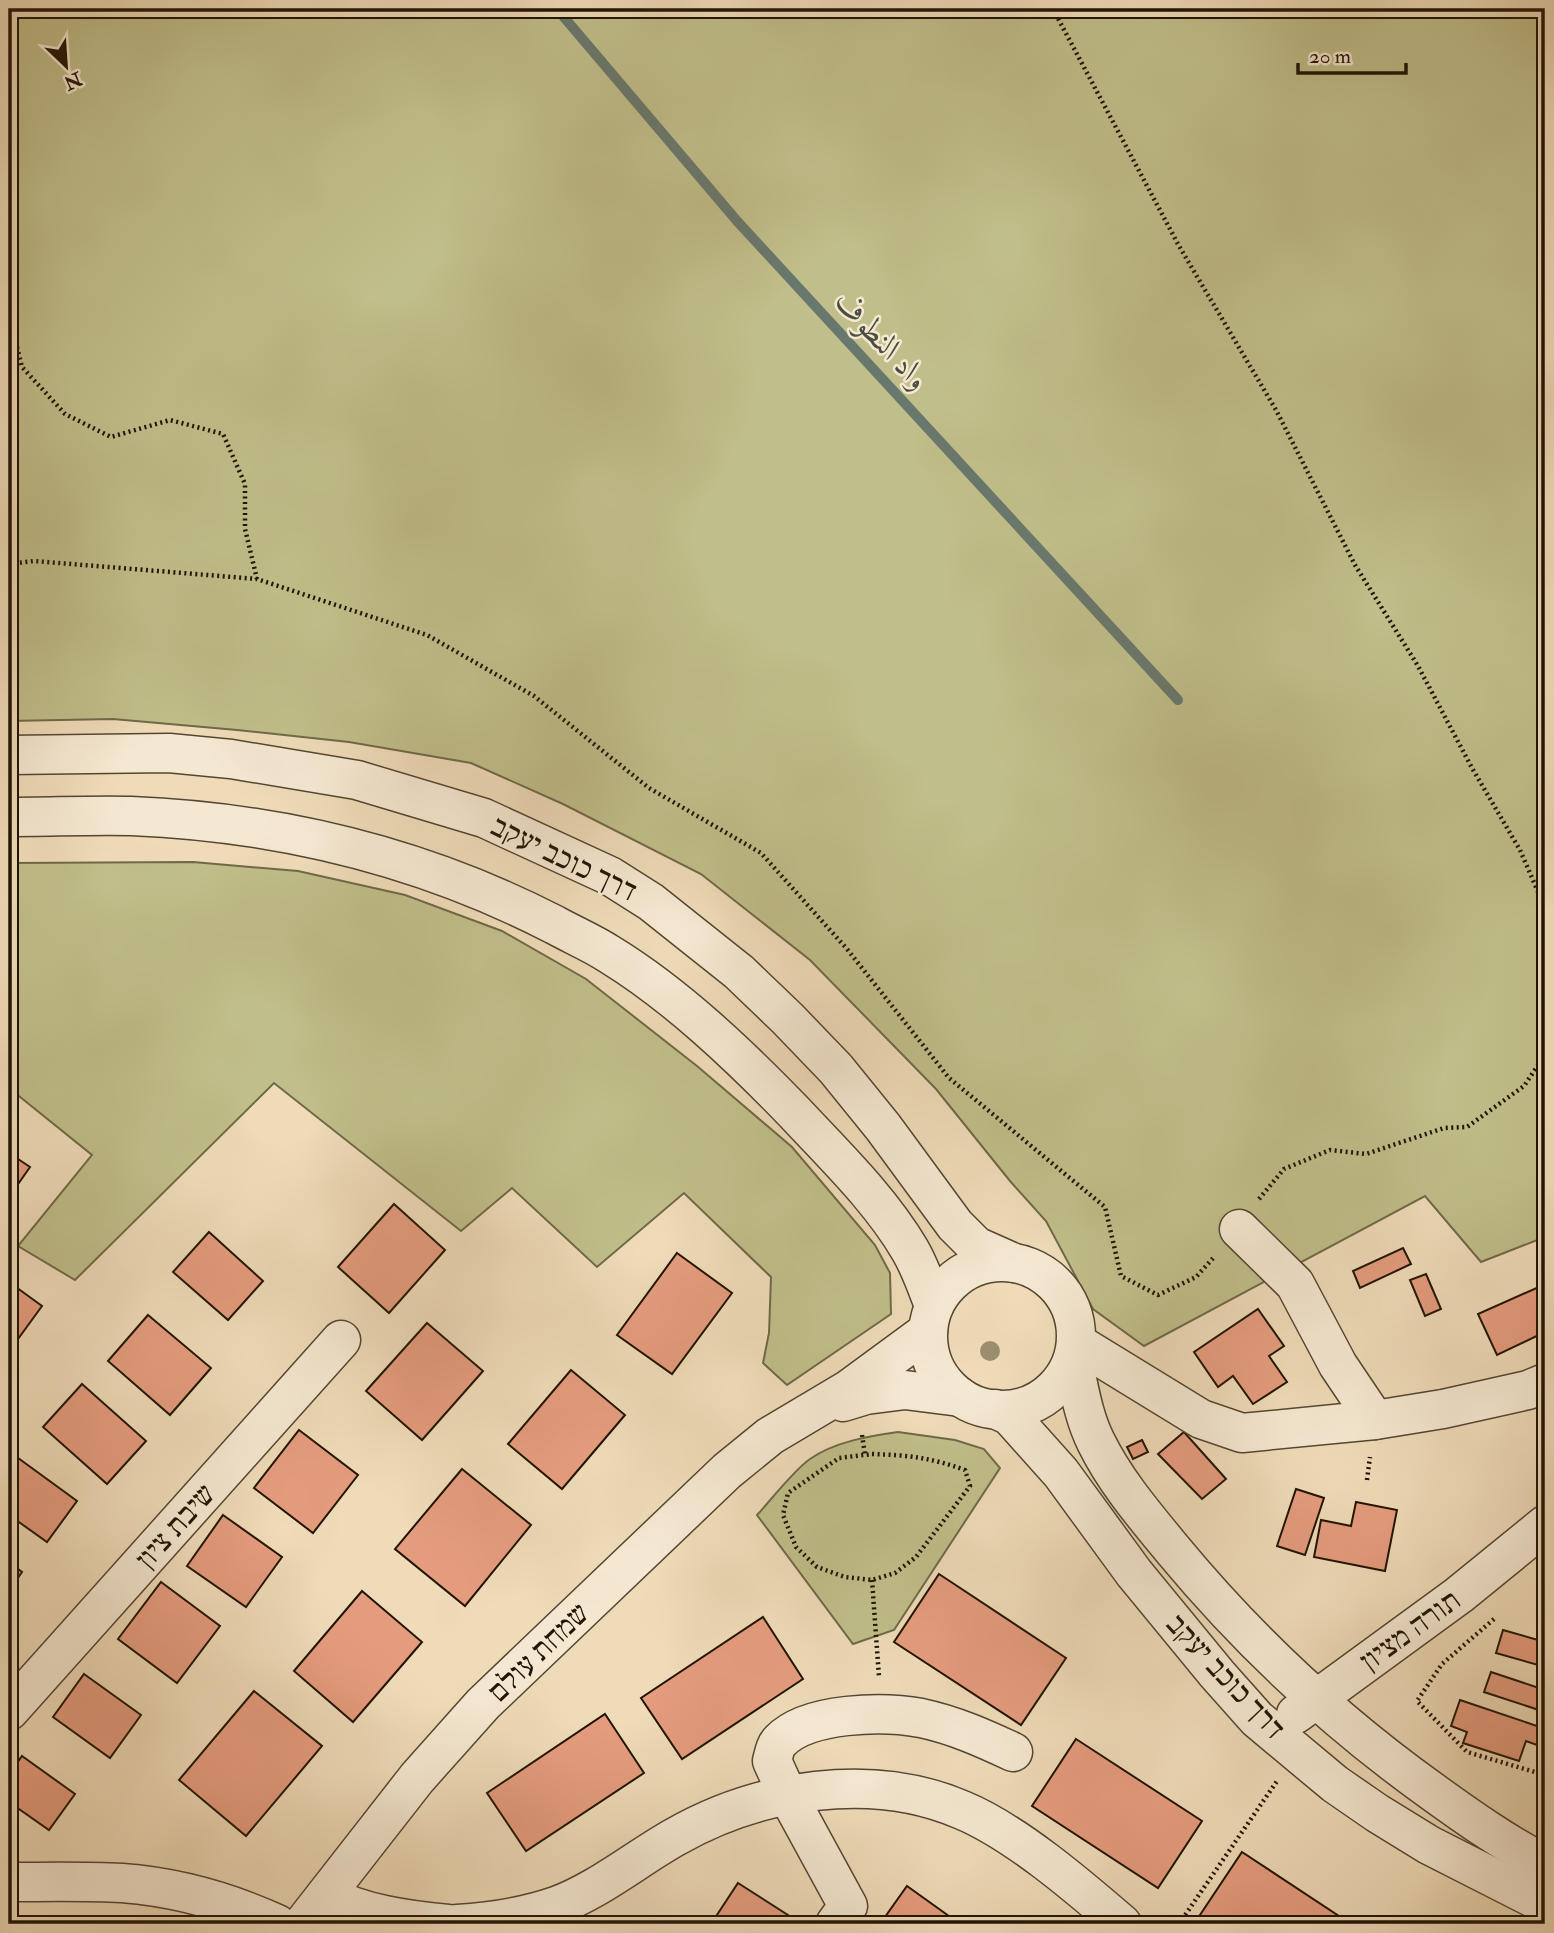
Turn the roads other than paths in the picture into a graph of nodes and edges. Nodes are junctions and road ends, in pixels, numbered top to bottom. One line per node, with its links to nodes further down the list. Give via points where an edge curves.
1 (9, 755): 4 (street, דרך כוכב יעקב, via 169,752 357,780 484,818 610,876 651,902 739,972 788,1018 844,1079 955,1225 976,1246)
2 (9, 817): 5 (street, via 131,816 299,835 458,881 609,953 726,1046 845,1166 911,1251)
3 (1239, 1229): 11 (street, via 1295,1284 1338,1365)
4 (1014, 1263): 5 (street, via 970,1269 949,1284); 7 (street, via 1035,1269 1054,1282 1067,1300 1075,1320)
5 (931, 1318): 9 (street, via 931,1357 941,1380); 10 (street, שמחת עולם, via 876,1370)
6 (341, 1340): 14 (street, שיבת ציון)
7 (1075, 1351): 9 (street, via 1066,1376 1034,1404 1009,1410); 11 (street, via 1201,1419 1242,1433); 13 (street, דרך כוכב יעקב, via 1083,1408 1109,1466 1195,1577)
8 (1545, 1383): 11 (street)
9 (977, 1403): 10 (street, שמחת עולם, via 905,1390 866,1395); 15 (street, דרך כוכב יעקב, via 1010,1416 1061,1473 1134,1573 1217,1674 1257,1719)
10 (809, 1414): 20 (street, שמחת עולם, via 770,1436 727,1471 483,1704 432,1760)
11 (1375, 1420)
12 (1545, 1525): 13 (street, תורה מציון, via 1460,1595)
13 (1316, 1700): 15 (street, תורה מציון); 18 (street, דרך כוכב יעקב, via 1398,1767)
14 (9, 1712)
15 (1284, 1741): 21 (street, דרך כוכב יעקב, via 1335,1784 1429,1845)
16 (1013, 1752): 17 (street, via 968,1731 920,1718 828,1719 799,1727 778,1742 772,1761)
17 (788, 1796): 25 (street, via 717,1816 557,1905 521,1916); 26 (street, via 848,1906); 27 (street, via 874,1789 921,1796 963,1810 1054,1868)
18 (1545, 1864)
19 (9, 1882): 22 (street, via 124,1883 242,1908)
20 (326, 1895): 23 (street, שמחת עולם); 24 (street, via 353,1908)
21 (1545, 1905)
22 (277, 1924)
23 (303, 1924)
24 (448, 1924)
25 (457, 1924)
26 (835, 1924)
27 (1122, 1924)

